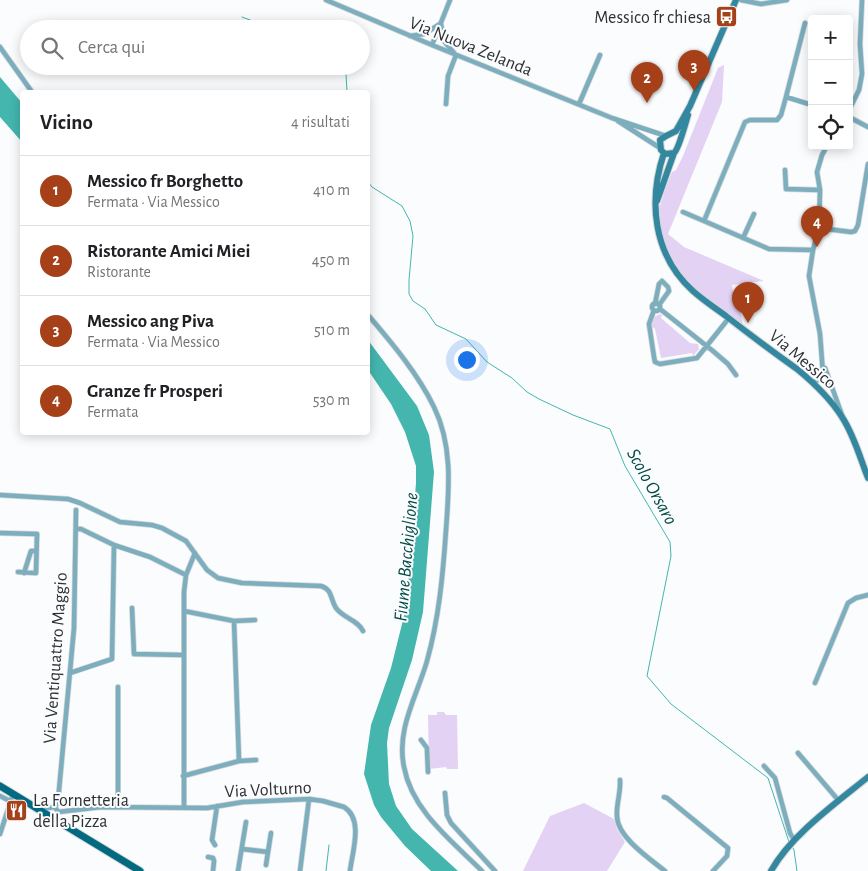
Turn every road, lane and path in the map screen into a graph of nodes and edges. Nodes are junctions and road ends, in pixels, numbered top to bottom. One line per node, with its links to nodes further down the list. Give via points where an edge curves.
1 (326, 0): 11 (street, Via Nuova Zelanda)
2 (450, 0): 9 (street)
3 (736, 0): 24 (street, Via Messico)
4 (741, 0): 5 (street, via 761,4)
5 (787, 0)
6 (862, 0): 7 (street)
7 (861, 15): 8 (street); 16 (street, via 864,30)
8 (868, 16)
9 (441, 23): 11 (street, via 424,34); 12 (street); 14 (street, via 444,41)
10 (806, 23): 19 (street)
11 (410, 36): 12 (street, Via Nuova Zelanda)
12 (432, 45): 14 (street, Via Nuova Zelanda)
13 (0, 47): 18 (street)
14 (456, 55): 20 (street, via 448,76); 21 (street, Via Nuova Zelanda)
15 (600, 55): 21 (street)
16 (862, 74): 17 (street); 23 (street)
17 (868, 75)
18 (31, 90)
19 (786, 97): 22 (street); 41 (street, via 777,120 750,120 744,124)
20 (446, 104)
21 (579, 104): 25 (street, Via Nuova Zelanda)
22 (808, 104)
23 (852, 105)
24 (690, 106): 29 (street, Via Messico, via 676,131); 31 (street, Via Messico)
25 (612, 118): 28 (street, Via Nuova Zelanda); 30 (street, Via Nuova Zelanda)
26 (853, 120): 27 (street)
27 (868, 127)
28 (651, 131): 29 (street, Via Nuova Zelanda); 30 (street)
29 (667, 135): 31 (street, via 674,136); 32 (street, Via Messico, via 660,140)
30 (649, 142): 32 (street, Via Nuova Zelanda)
31 (679, 142): 34 (street, Via Messico)
32 (662, 150): 34 (street); 38 (street, Via Messico)
33 (825, 150): 37 (street, via 817,172)
34 (674, 154): 38 (street, Via Messico)
35 (868, 164): 42 (street, via 855,231)
36 (784, 170): 37 (street, via 786,189)
37 (820, 190): 42 (street)
38 (655, 210): 47 (street, Via Messico, via 660,239 672,266 692,290)
39 (683, 212): 41 (street)
40 (754, 214): 43 (street)
41 (704, 221): 43 (street)
42 (819, 228): 44 (street)
43 (743, 238): 44 (street, via 769,249)
44 (813, 250): 49 (street, via 810,290)
45 (658, 306): 45 (street, via 669,291 662,281 659,284); 48 (street); 48 (street, via 652,307 649,324 657,364 696,358)
46 (370, 318): 106 (street, via 428,395 445,436 447,454 449,488 436,623 425,668 406,720 402,745 404,767 415,800)
47 (729, 318): 48 (street); 51 (street, Via Messico)
48 (707, 345): 50 (street)
49 (824, 364): 51 (street, via 821,378); 52 (street)
50 (736, 376)
51 (813, 382): 52 (street, Via Messico)
52 (843, 418): 53 (street, Via Messico)
53 (868, 478)
54 (0, 495): 60 (street, via 72,500 120,522 162,528 186,540)
55 (76, 510): 56 (street, Via Ventiquattro Maggio)
56 (76, 528): 58 (street); 69 (street, Via Ventiquattro Maggio)
57 (0, 533): 59 (street, via 36,534)
58 (114, 545): 61 (street, via 150,557); 69 (street, via 112,659)
59 (36, 551): 59 (street, via 31,551 21,572 36,573)
60 (195, 552): 61 (street); 67 (street, via 207,570 218,578 242,583 327,588 335,607)
61 (186, 575): 64 (street)
62 (868, 596): 70 (street, via 848,603)
63 (132, 608): 68 (street, via 134,654)
64 (184, 611): 66 (street); 68 (street)
65 (255, 620): 66 (street)
66 (234, 621): 75 (street)
67 (363, 631)
68 (184, 655): 79 (street)
69 (70, 672): 91 (street, Via Ventiquattro Maggio, via 58,802)
70 (815, 683)
71 (118, 688): 89 (street)
72 (421, 740): 77 (street, via 427,748)
73 (798, 753): 87 (street)
74 (256, 760): 75 (street)
75 (239, 761): 79 (street)
76 (764, 766): 95 (street, via 775,778)
77 (428, 772)
78 (868, 775): 87 (street)
79 (183, 776): 90 (street)
80 (620, 780): 108 (street, via 616,816 621,828 634,846)
81 (0, 786): 84 (main road)
82 (445, 793): 107 (street, via 451,824)
83 (0, 796): 84 (street)
84 (11, 798): 91 (main road); 94 (street)
85 (664, 798): 109 (street, via 728,848 726,856)
86 (309, 799): 88 (street, Via Volturno); 104 (street); 105 (street, Via Volturno, via 344,807 353,817)
87 (839, 801): 95 (street)
88 (217, 806): 90 (street, Via Volturno); 96 (street, via 212,840)
89 (118, 807): 90 (street, Via Volturno); 91 (street, Via Volturno)
90 (184, 807)
91 (53, 812): 101 (main road)
92 (246, 822): 97 (street)
93 (271, 833): 98 (street)
94 (0, 834)
95 (792, 843): 110 (street)
96 (215, 845)
97 (242, 849): 98 (street); 103 (street)
98 (268, 852): 100 (street)
99 (208, 857): 102 (street, via 213,858)
100 (266, 865)
101 (140, 871)
102 (213, 871)
103 (238, 871)
104 (300, 871)
105 (350, 871)
106 (482, 871)
107 (495, 871)
108 (665, 871)
109 (712, 871)
110 (772, 871)

